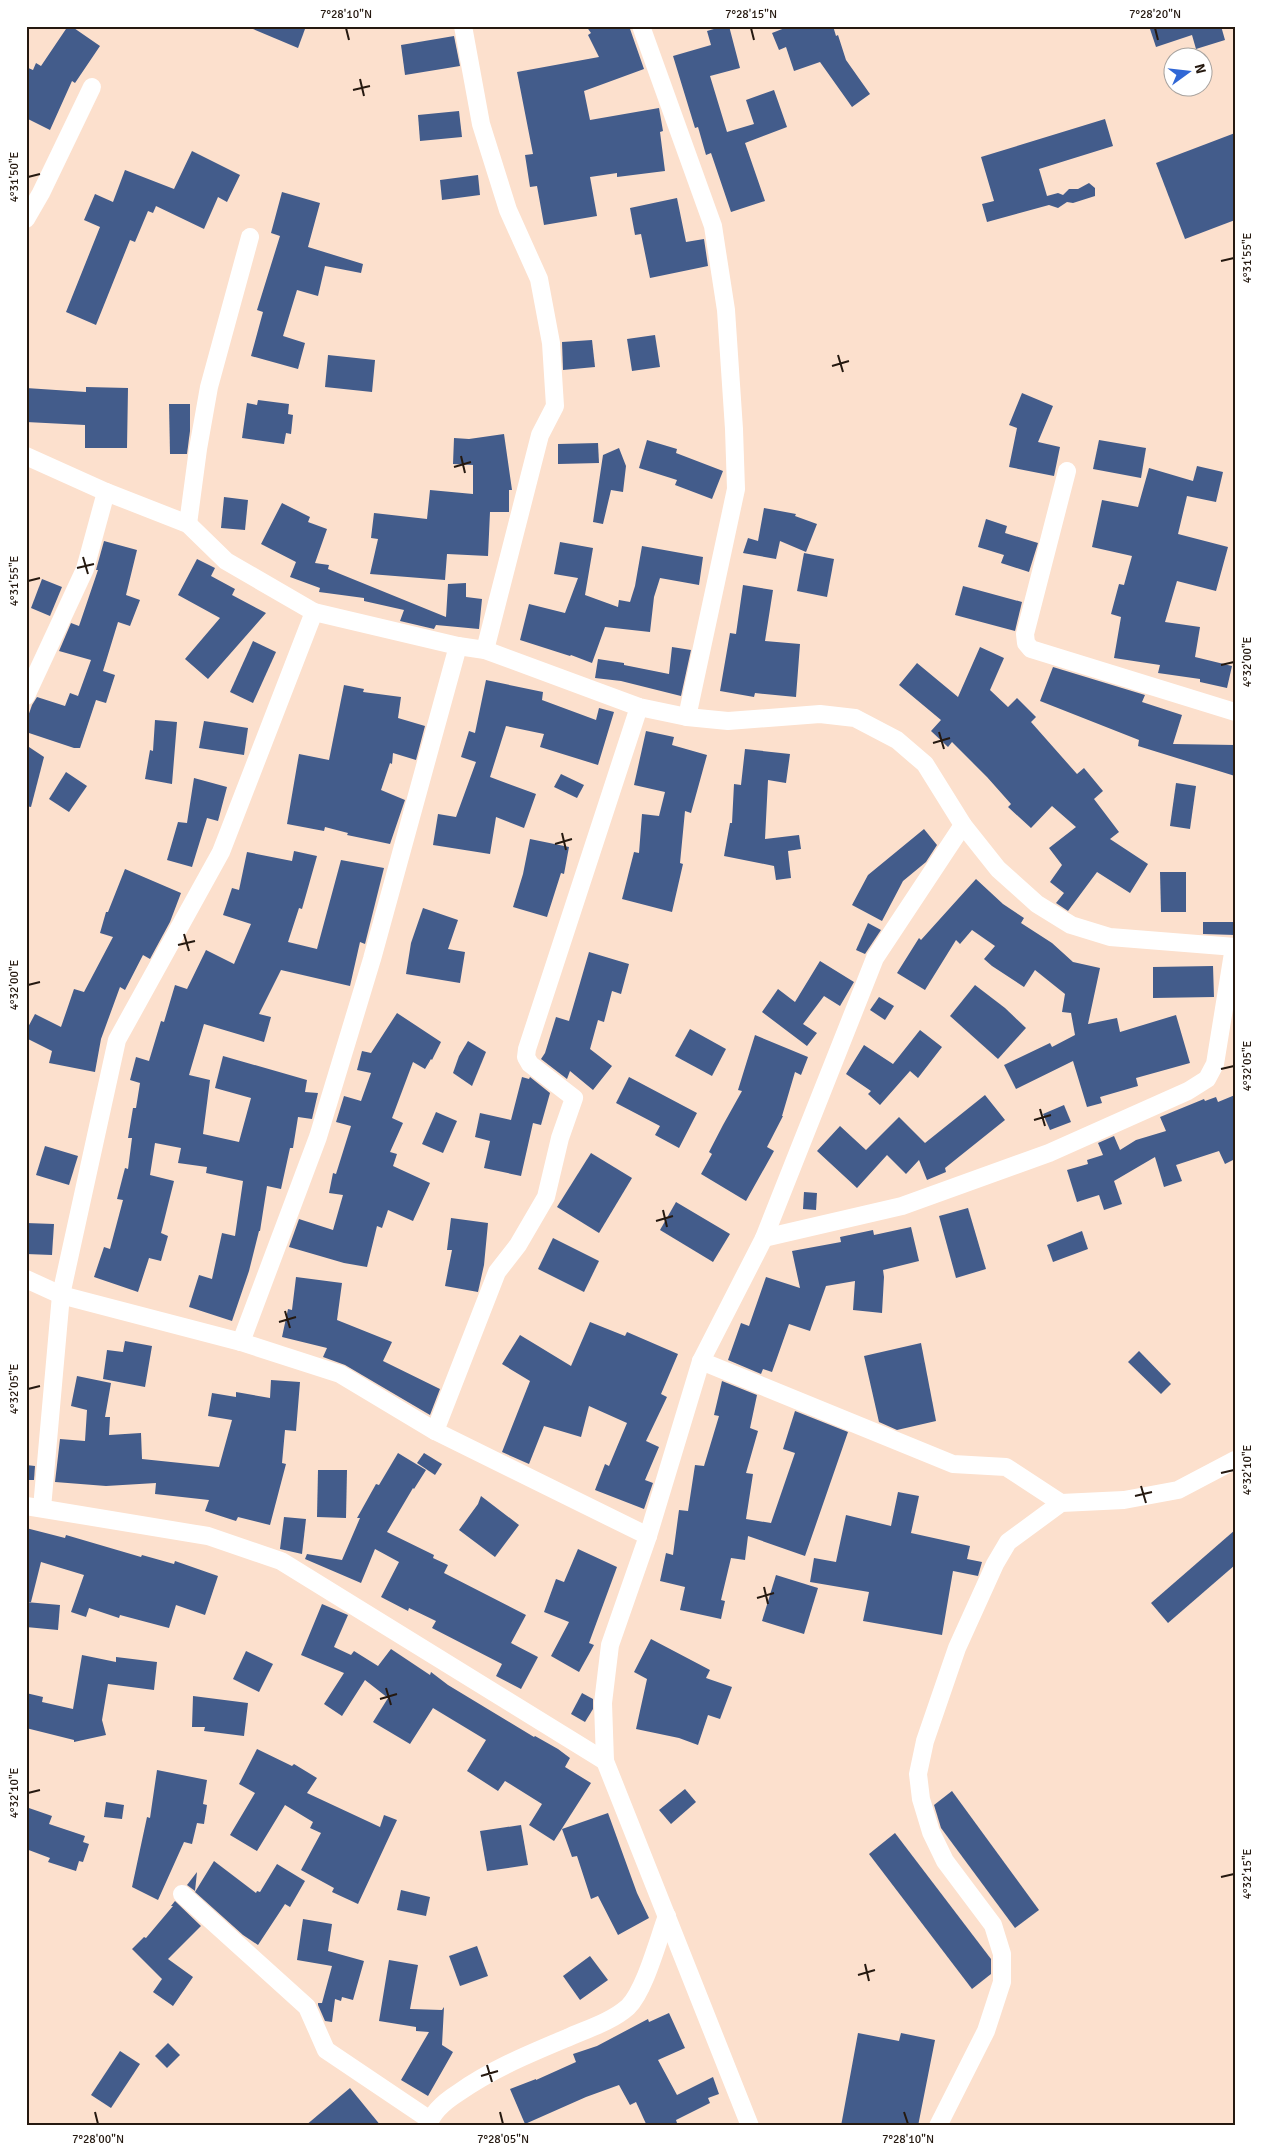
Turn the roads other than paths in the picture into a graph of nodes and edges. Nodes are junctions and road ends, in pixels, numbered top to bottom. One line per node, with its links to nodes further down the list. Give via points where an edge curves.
1 (463, 26): 12 (street, via 481,124 508,210 539,279 551,343 555,406 540,435)
2 (641, 26): 16 (street, via 713,226 726,310 736,489)
3 (92, 87): 4 (street)
4 (26, 219)
5 (250, 237): 9 (street, via 209,387)
6 (26, 456): 8 (street)
7 (1067, 471): 15 (street, via 1024,634 1026,643 1031,650)
8 (106, 492): 9 (street); 13 (street, via 85,569)
9 (188, 524): 10 (street, via 226,561)
10 (314, 612): 11 (street); 21 (street, via 221,852 117,1040)
11 (458, 646): 12 (street); 22 (street, via 372,959 318,1137)
12 (485, 650): 14 (street)
13 (26, 696)
14 (639, 706): 16 (street); 24 (street, via 527,1049 526,1057 530,1064 574,1098 560,1138 546,1197 518,1245 497,1272)
15 (1235, 712)
16 (687, 717): 17 (street, via 728,721 820,714 855,718 897,740 925,764)
17 (963, 825): 18 (street, via 998,869 1038,904 1071,925 1110,937); 19 (street, via 875,958)
18 (1235, 948): 19 (street, via 1214,1064 1207,1078 1188,1091 1049,1153 902,1206)
19 (764, 1238): 23 (street)
20 (26, 1279): 21 (street)
21 (61, 1295): 22 (street); 27 (street)
22 (241, 1342): 24 (street, via 340,1374)
23 (701, 1361): 26 (street, via 953,1464 1006,1467); 28 (street)
24 (436, 1431): 28 (street)
25 (1235, 1460): 26 (street, via 1178,1490 1124,1500)
26 (1061, 1503): 34 (street, via 1008,1542 995,1564 958,1648 925,1741 918,1774 921,1799 931,1832 945,1862 993,1925 1002,1954 1002,1982 986,2031)
27 (34, 1507): 29 (street, via 208,1536 281,1561)
28 (648, 1536): 29 (street, via 610,1645 603,1703)
29 (605, 1762): 31 (street)
30 (182, 1894): 32 (street, via 307,2007 326,2050)
31 (667, 1916): 32 (street, via 640,1990 629,2006 611,2019 475,2081 447,2100); 33 (street)
32 (429, 2123)
33 (750, 2126)
34 (938, 2126)

